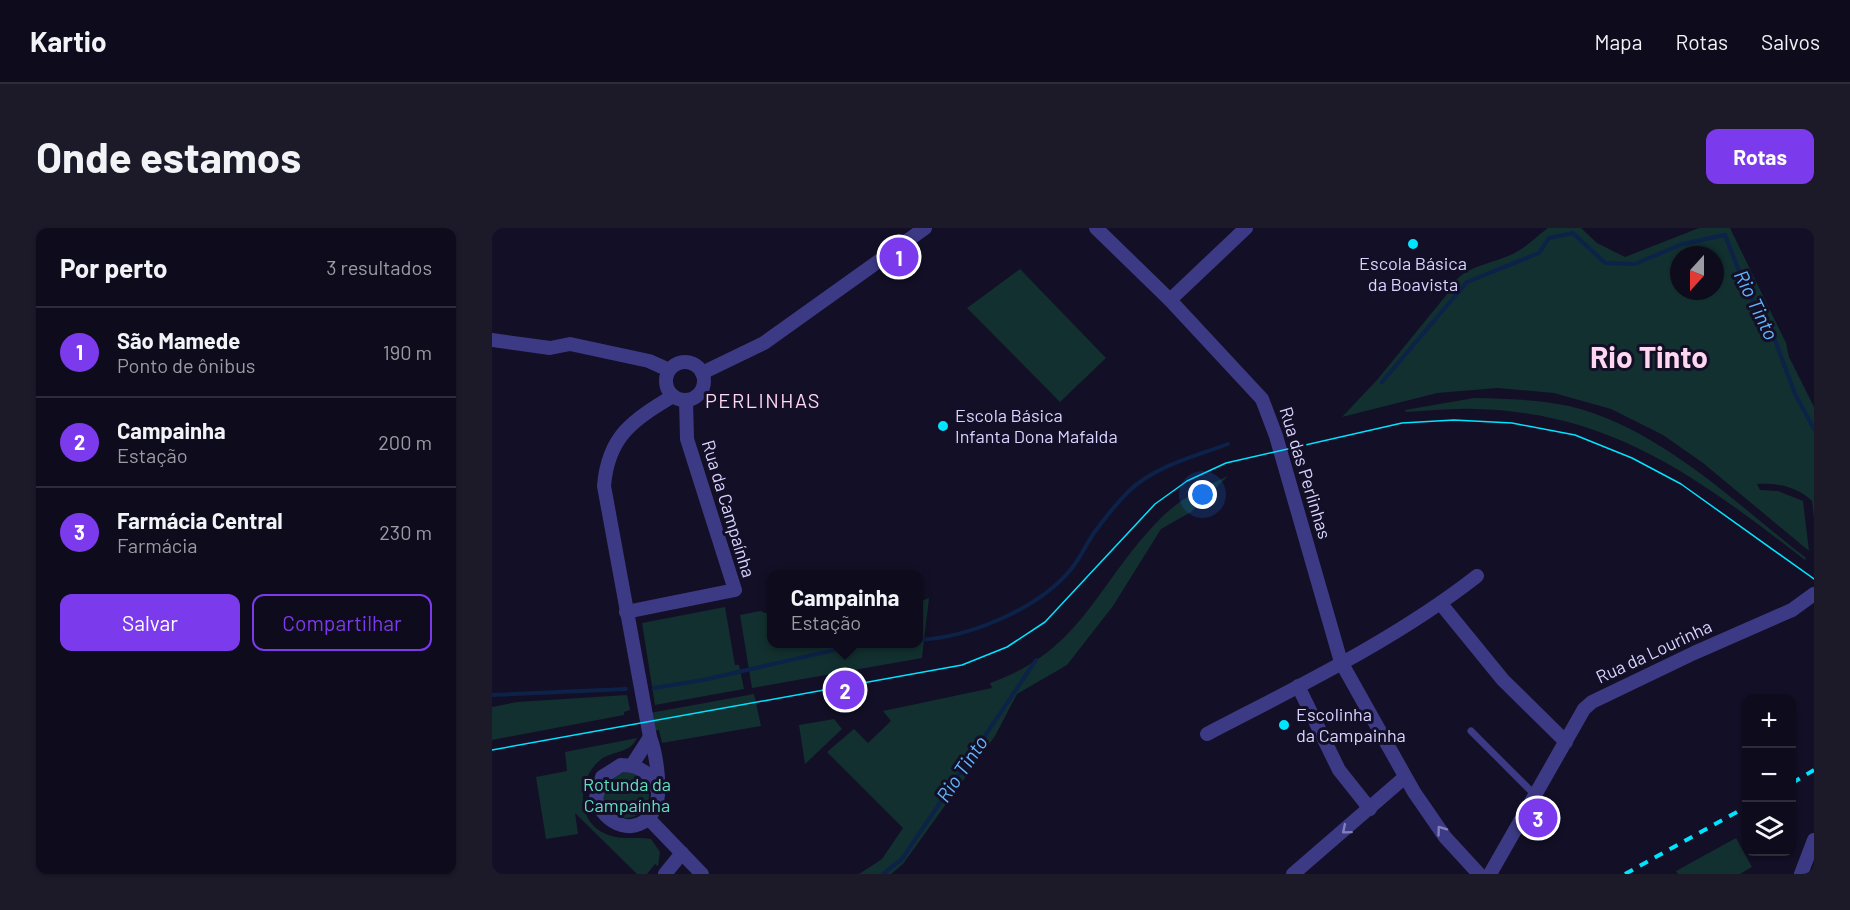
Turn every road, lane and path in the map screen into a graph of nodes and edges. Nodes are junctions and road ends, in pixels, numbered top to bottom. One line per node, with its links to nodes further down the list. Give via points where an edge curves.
1 (925, 228): 7 (street, via 764,343)
2 (1096, 228): 4 (street, Rua das Perlinhas)
3 (1246, 228): 4 (street)
4 (1170, 300): 15 (street, Rua das Perlinhas, via 1257,390 1267,407)
5 (492, 340): 6 (street, via 550,348 570,344 649,361)
6 (669, 370): 7 (street, via 686,363); 8 (street, via 666,381)
7 (702, 373): 8 (street, via 701,391)
8 (680, 398): 14 (street, via 642,415 625,430 612,447 605,466 604,486); 14 (street, Rua da Campaínha, via 687,439 735,590)
9 (1477, 576): 11 (street)
10 (1814, 594): 13 (street, Rua da Lourinha)
11 (1441, 604): 15 (street); 20 (street, via 1503,680)
12 (1814, 607): 13 (street)
13 (1792, 610): 20 (street, Rua da Lourinha, via 1602,696 1584,709)
14 (626, 612): 19 (street)
15 (1341, 662): 16 (street); 22 (street, Rua das Perlinhas)
16 (1298, 687): 18 (street); 25 (street, via 1339,771)
17 (1471, 731): 24 (lane)
18 (1207, 734)
19 (650, 737): 21 (street); 23 (street, via 656,754)
20 (1566, 742): 24 (street, Rua da Lourinha)
21 (632, 765): 23 (street, via 642,768); 26 (street, via 610,769 602,777 597,786 599,808 605,817 621,826)
22 (1405, 777): 25 (street); 32 (street, Rua das Perlinhas, one-way to 22, via 1445,837)
23 (657, 789): 26 (street, via 657,800)
24 (1536, 796): 33 (street, Rua da Lourinha)
25 (1370, 809): 31 (street, one-way to 31)
26 (648, 818): 28 (street)
27 (1814, 840): 34 (street)
28 (682, 853): 29 (street); 30 (street)
29 (665, 874)
30 (702, 874)
31 (1293, 874)
32 (1479, 874)
33 (1490, 874)
34 (1801, 874)

